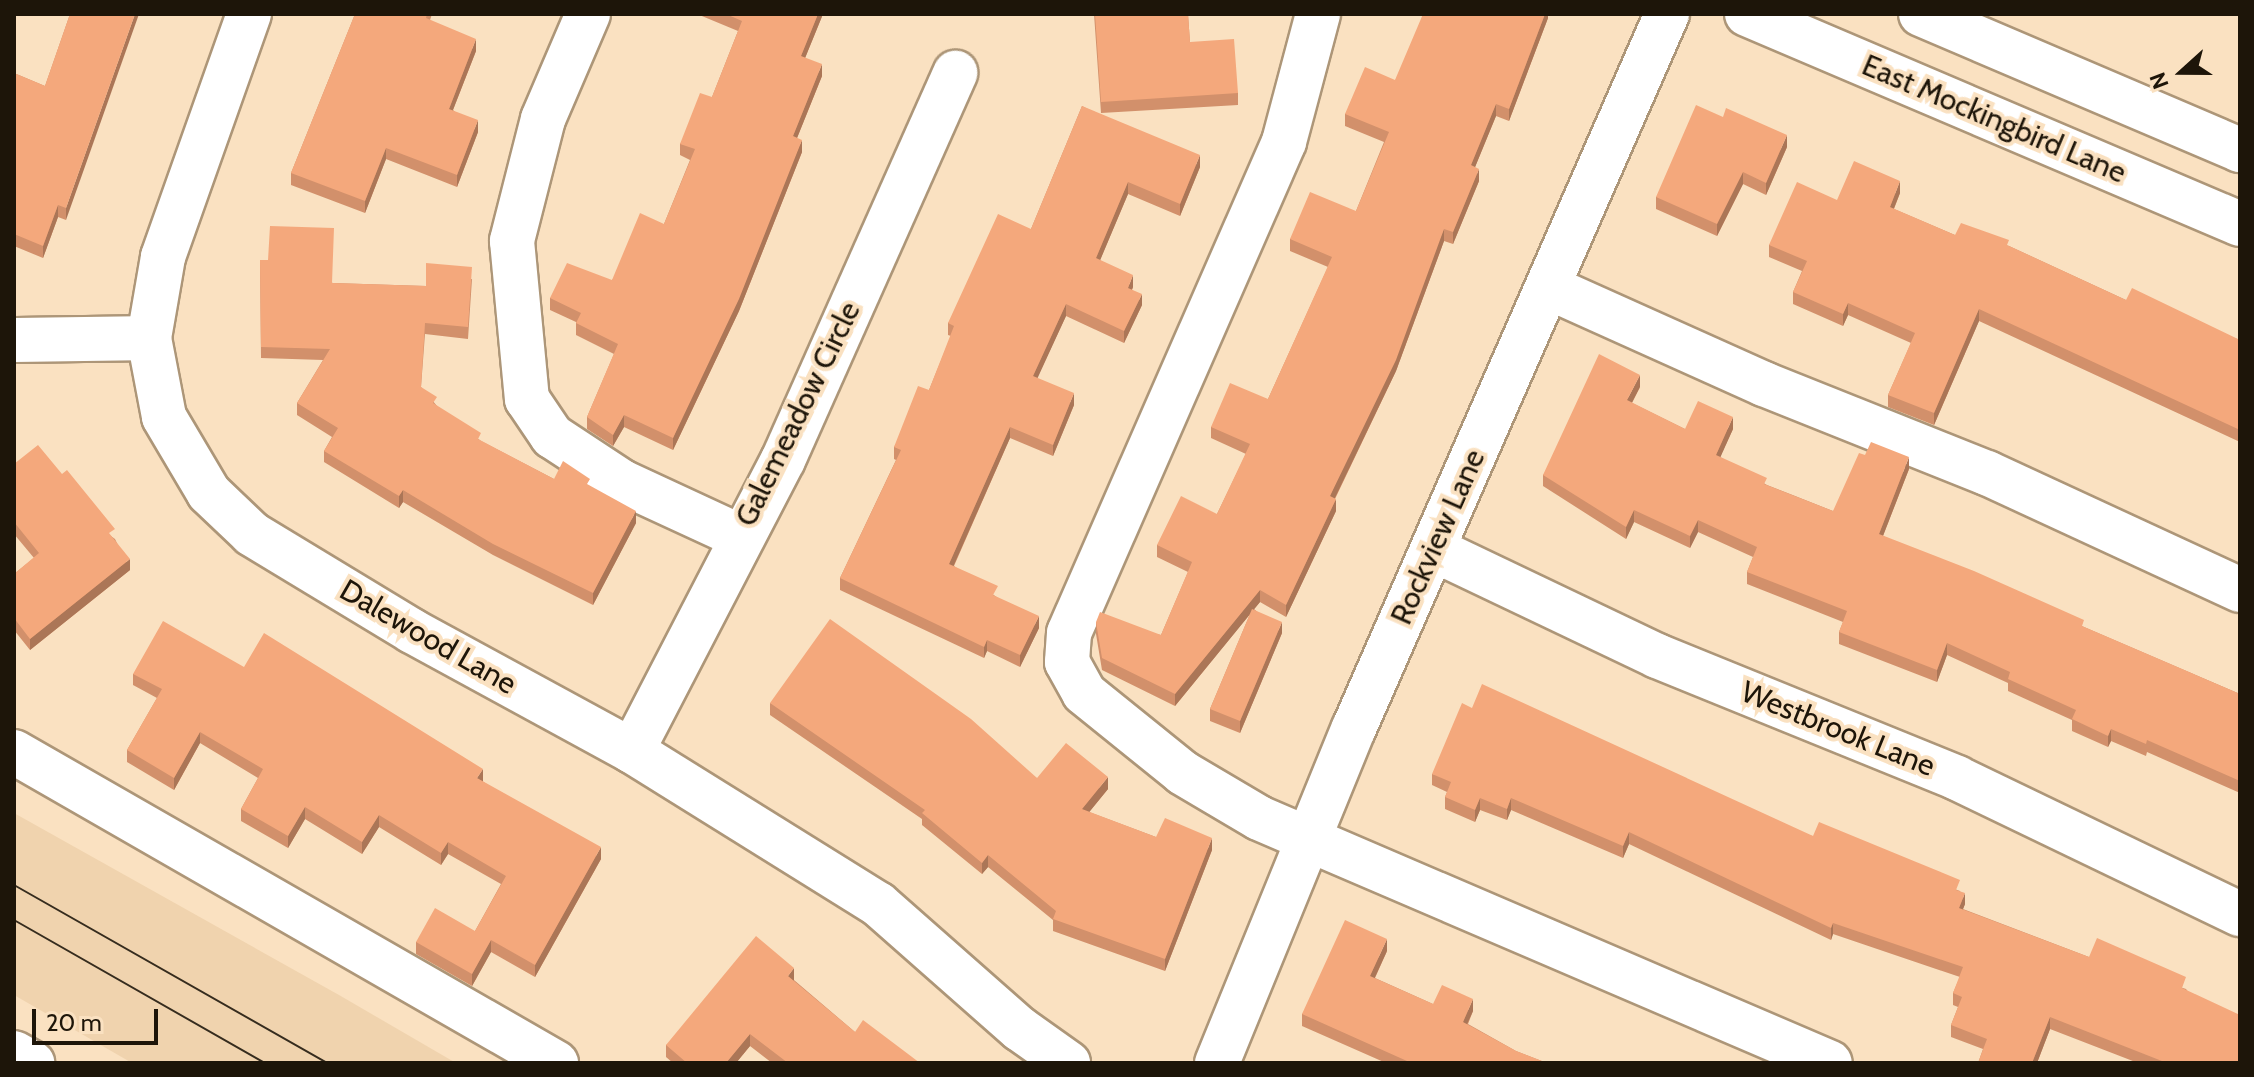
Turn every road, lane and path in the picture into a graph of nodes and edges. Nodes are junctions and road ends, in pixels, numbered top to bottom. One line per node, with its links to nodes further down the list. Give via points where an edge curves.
1 (249, 14): 11 (street, Dalewood Lane, via 163,257)
2 (588, 14): 13 (street, via 543,119 512,241 527,399 552,436 622,482)
3 (1318, 14): 18 (street, via 1284,142 1069,633 1067,662 1084,693 1183,773)
4 (1667, 14): 10 (street, Rockview Lane)
5 (1747, 14): 9 (street, East Mockingbird Lane)
6 (1921, 14): 8 (street)
7 (955, 73): 13 (street, Galemeadow Circle, via 783,460)
8 (2240, 150)
9 (2240, 224)
10 (1548, 287): 14 (street, Rockview Lane); 15 (street, via 1764,384 1987,473)
11 (149, 338): 12 (street); 16 (street, Dalewood Lane, via 164,417 209,493 252,534 412,631)
12 (14, 340)
13 (739, 536): 16 (street, Galemeadow Circle)
14 (1433, 549): 18 (street, Rockview Lane); 19 (street, Westbrook Lane, via 1657,656 1957,778)
15 (2240, 590)
16 (632, 751): 23 (street, Dalewood Lane, via 878,904 1020,1029)
17 (14, 752): 22 (street)
18 (1308, 842): 24 (street, Rockview Lane); 25 (street)
19 (2240, 914)
20 (14, 1053): 21 (street)
21 (32, 1063)
22 (556, 1063)
23 (1068, 1063)
24 (1217, 1063)
25 (1830, 1063)

